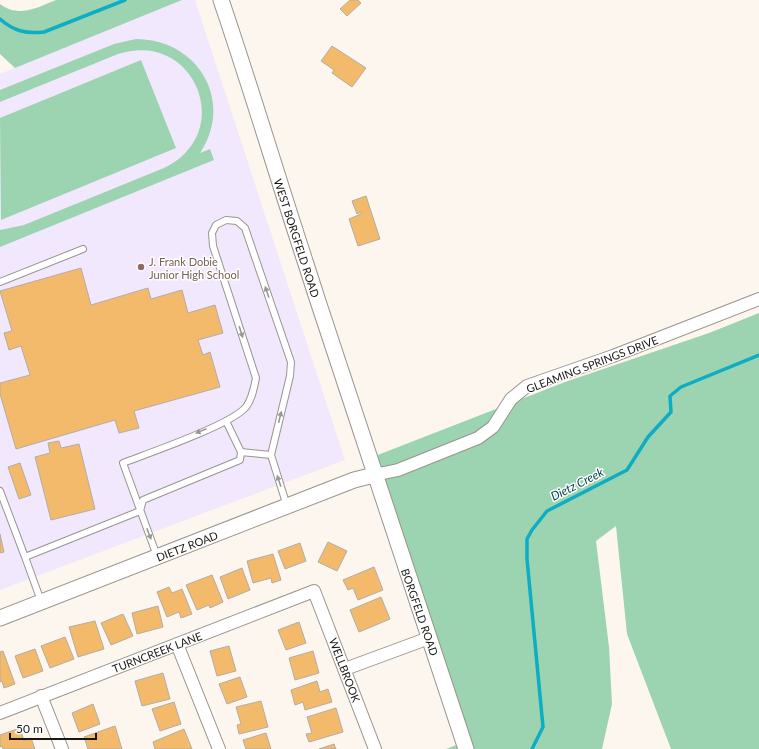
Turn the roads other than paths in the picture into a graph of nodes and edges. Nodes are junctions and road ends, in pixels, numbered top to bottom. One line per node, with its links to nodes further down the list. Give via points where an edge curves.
1 (221, 0): 8 (street, WEST BORGFELD ROAD, via 252,89 276,173)
2 (83, 249): 3 (lane)
3 (0, 282)
4 (759, 299): 8 (street, GLEAMING SPRINGS DRIVE, via 613,356 527,386 511,399 493,427 478,438 398,470)
5 (226, 421): 6 (lane); 7 (lane, one-way to 5, via 290,376 290,362 245,228 237,221 226,220 216,225 212,233 213,246 256,378 253,394 246,407); 11 (lane, one-way to 11, via 123,464)
6 (241, 452): 7 (lane); 11 (lane, via 240,460 143,500)
7 (271, 455): 10 (lane, one-way to 7)
8 (374, 475): 10 (street, DIETZ ROAD, via 354,480); 17 (street, BORGFELD ROAD)
9 (0, 491): 12 (lane)
10 (288, 507): 13 (street, DIETZ ROAD)
11 (140, 511): 12 (lane); 13 (lane, one-way to 13)
12 (25, 557): 15 (lane)
13 (158, 557): 15 (street, DIETZ ROAD)
14 (314, 591): 18 (street, TURNCREEK LANE); 19 (street, WELLBROOK)
15 (41, 602): 16 (street, DIETZ ROAD)
16 (0, 618)
17 (429, 638): 19 (street); 22 (street, BORGFELD ROAD)
18 (177, 644): 20 (street, TURNCREEK LANE); 24 (street)
19 (345, 669): 25 (street, WELLBROOK)
20 (42, 696): 21 (street, TURNCREEK LANE); 23 (street)
21 (0, 712)
22 (465, 746)
23 (62, 749)
24 (219, 749)
25 (375, 749)

